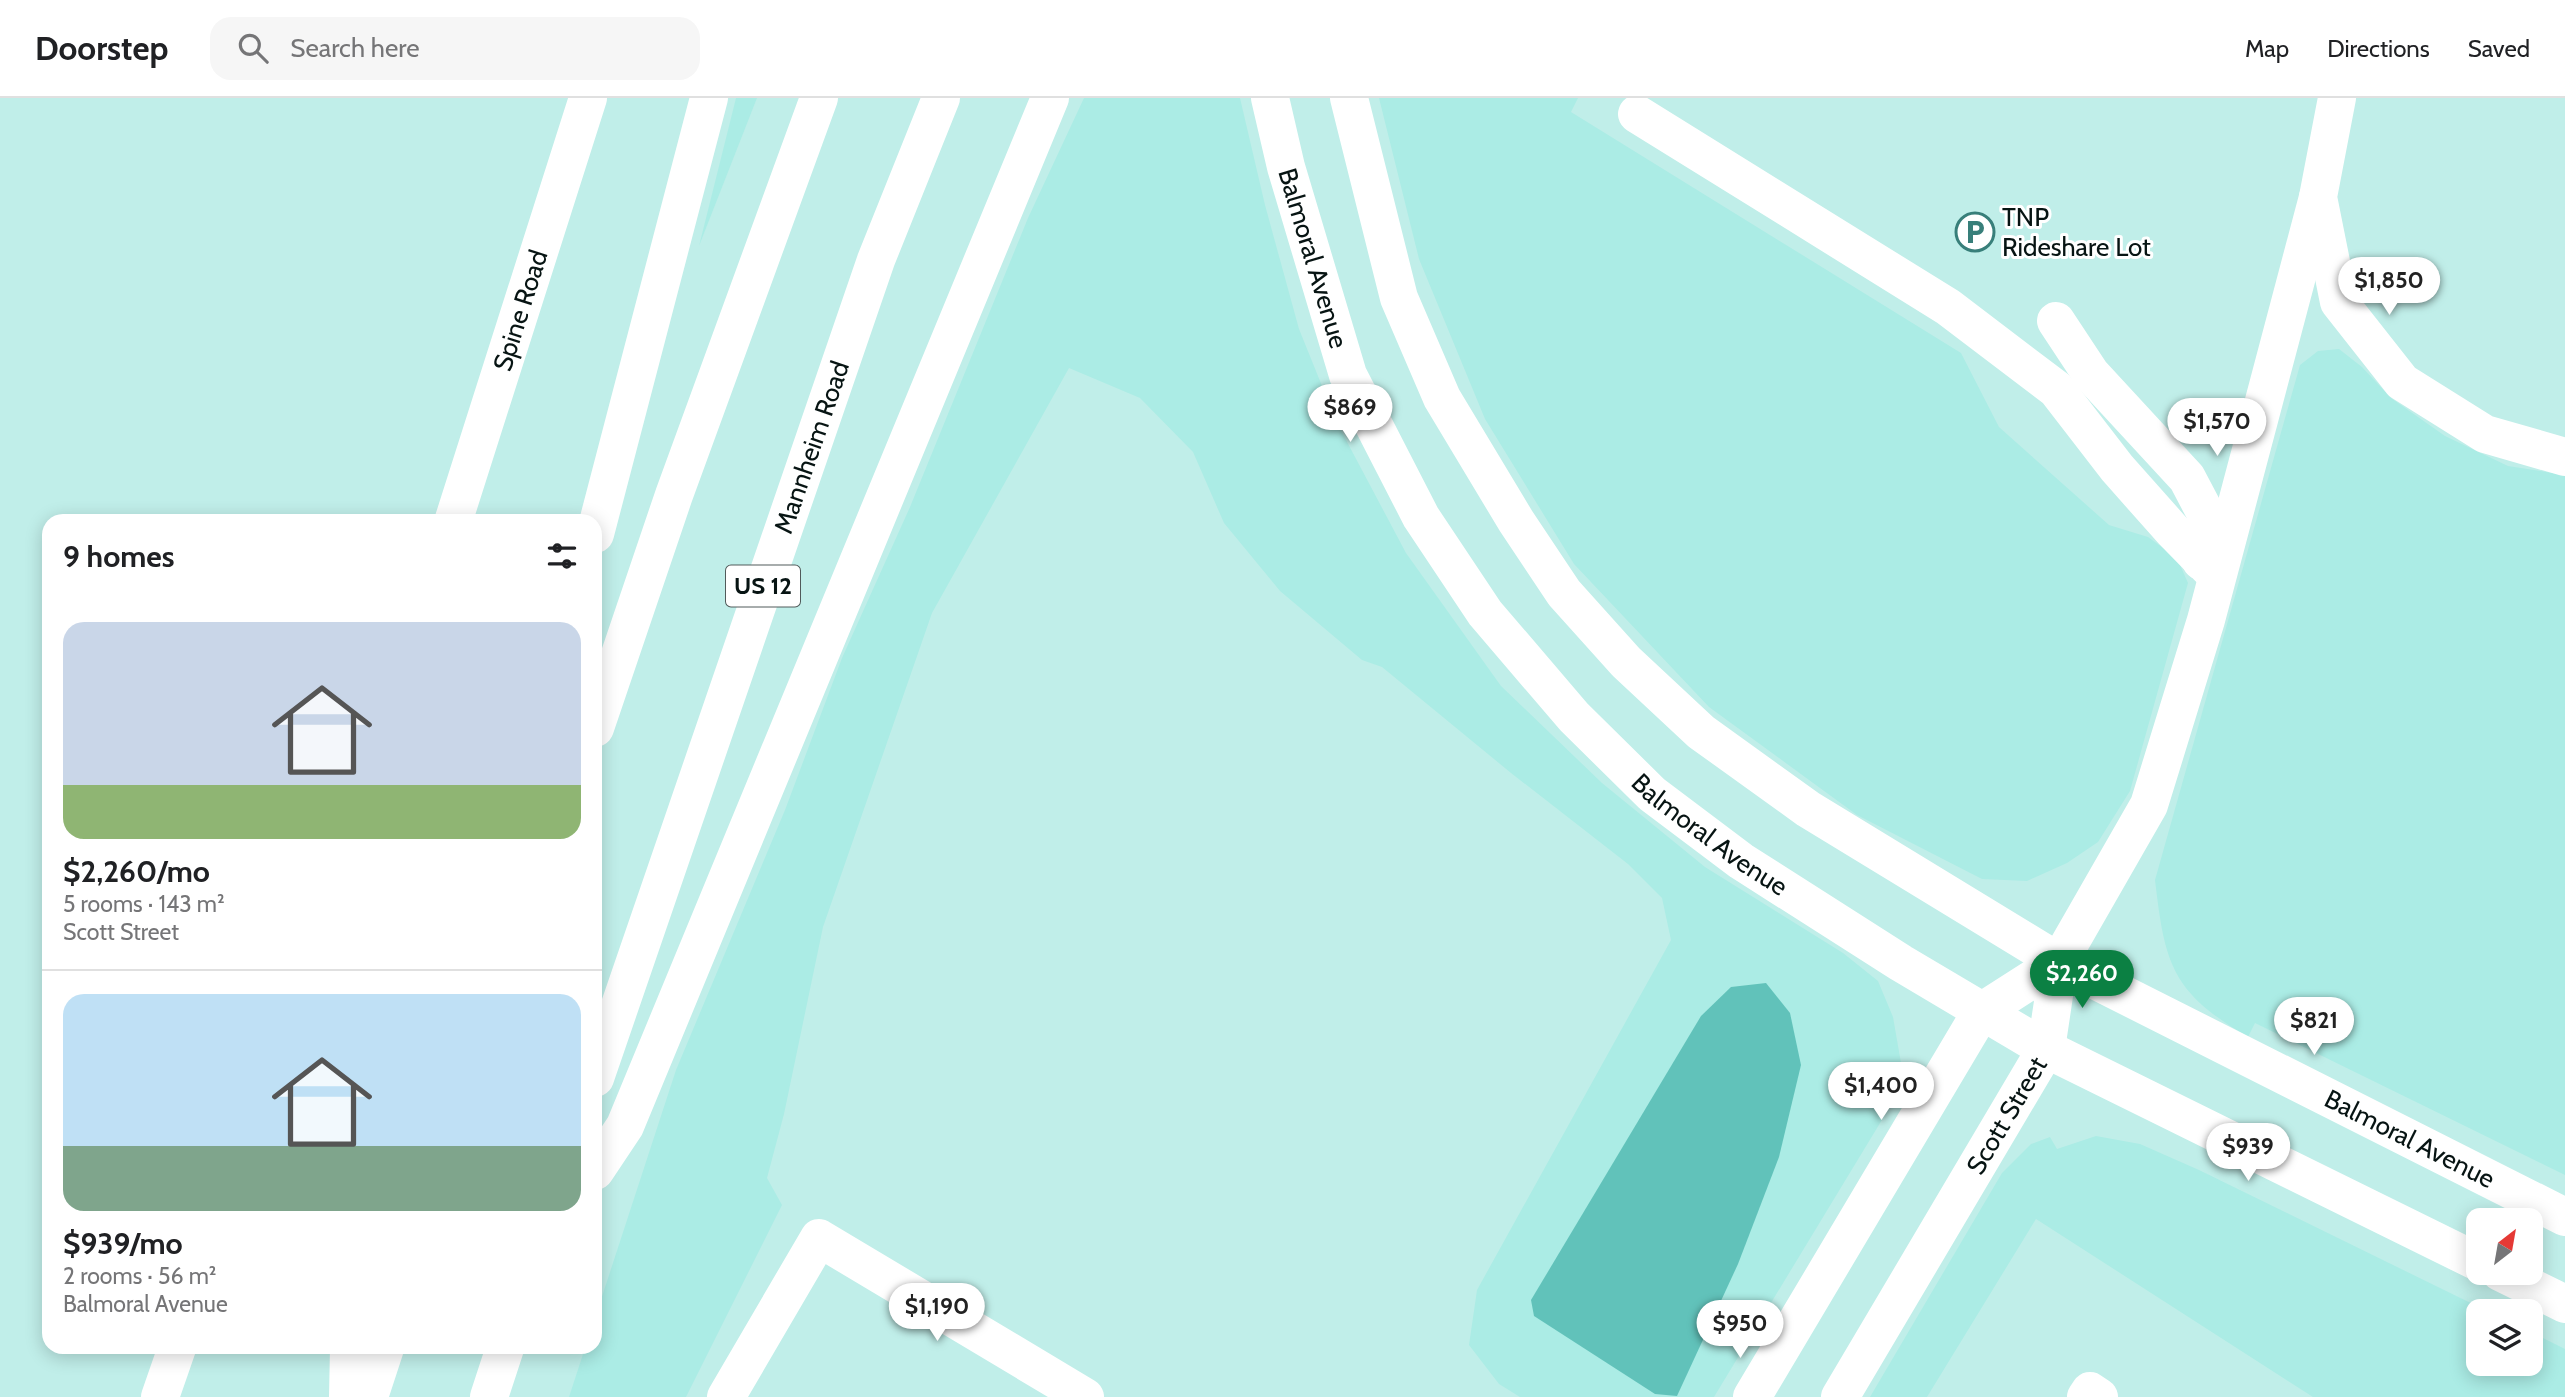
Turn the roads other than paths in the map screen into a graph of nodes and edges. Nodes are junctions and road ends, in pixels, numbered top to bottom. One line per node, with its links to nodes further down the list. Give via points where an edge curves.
1 (588, 98): 13 (main road, Spine Road)
2 (709, 98): 14 (main road)
3 (819, 98): 16 (main road)
4 (941, 98): 20 (main road, Mannheim Road / US 12, via 876,260)
5 (1050, 98): 21 (main road, via 625,1126)
6 (1270, 98): 18 (main road, Balmoral Avenue, via 1348,375 1420,517 1485,614 1574,717 1651,794 1741,861)
7 (1349, 98): 17 (main road, Balmoral Avenue, via 1399,299 1442,398 1564,593 1626,662 1701,732 1808,809)
8 (2337, 98): 10 (main road)
9 (1637, 114): 15 (main road, via 1948,307 2056,389 2117,468)
10 (2318, 197): 12 (main road, via 2339,302 2402,382 2485,434); 15 (main road)
11 (2056, 321): 15 (main road, via 2091,374 2187,478 2207,516)
12 (2565, 457)
13 (456, 514)
14 (600, 514)
15 (2209, 568): 17 (main road, via 2149,805)
16 (602, 707)
17 (2059, 962): 18 (main road); 19 (main road, Scott Street); 22 (main road, Balmoral Avenue)
18 (1981, 1012): 19 (main road, Balmoral Avenue); 36 (main road)
19 (2046, 1049): 23 (main road, Balmoral Avenue); 37 (main road, Scott Street)
20 (602, 1058)
21 (602, 1160)
22 (2565, 1217)
23 (2466, 1256)
24 (2526, 1285): 25 (main road)
25 (2565, 1304)
26 (175, 1354): 30 (main road)
27 (349, 1354): 31 (main road)
28 (383, 1354): 32 (main road)
29 (503, 1354): 33 (main road)
30 (160, 1397)
31 (348, 1397)
32 (369, 1397)
33 (489, 1397)
34 (726, 1397): 35 (main road, via 819,1238)
35 (1086, 1397)
36 (1752, 1397)
37 (1840, 1397)
38 (2086, 1397): 39 (main road, via 2090,1391)
39 (2099, 1397)

